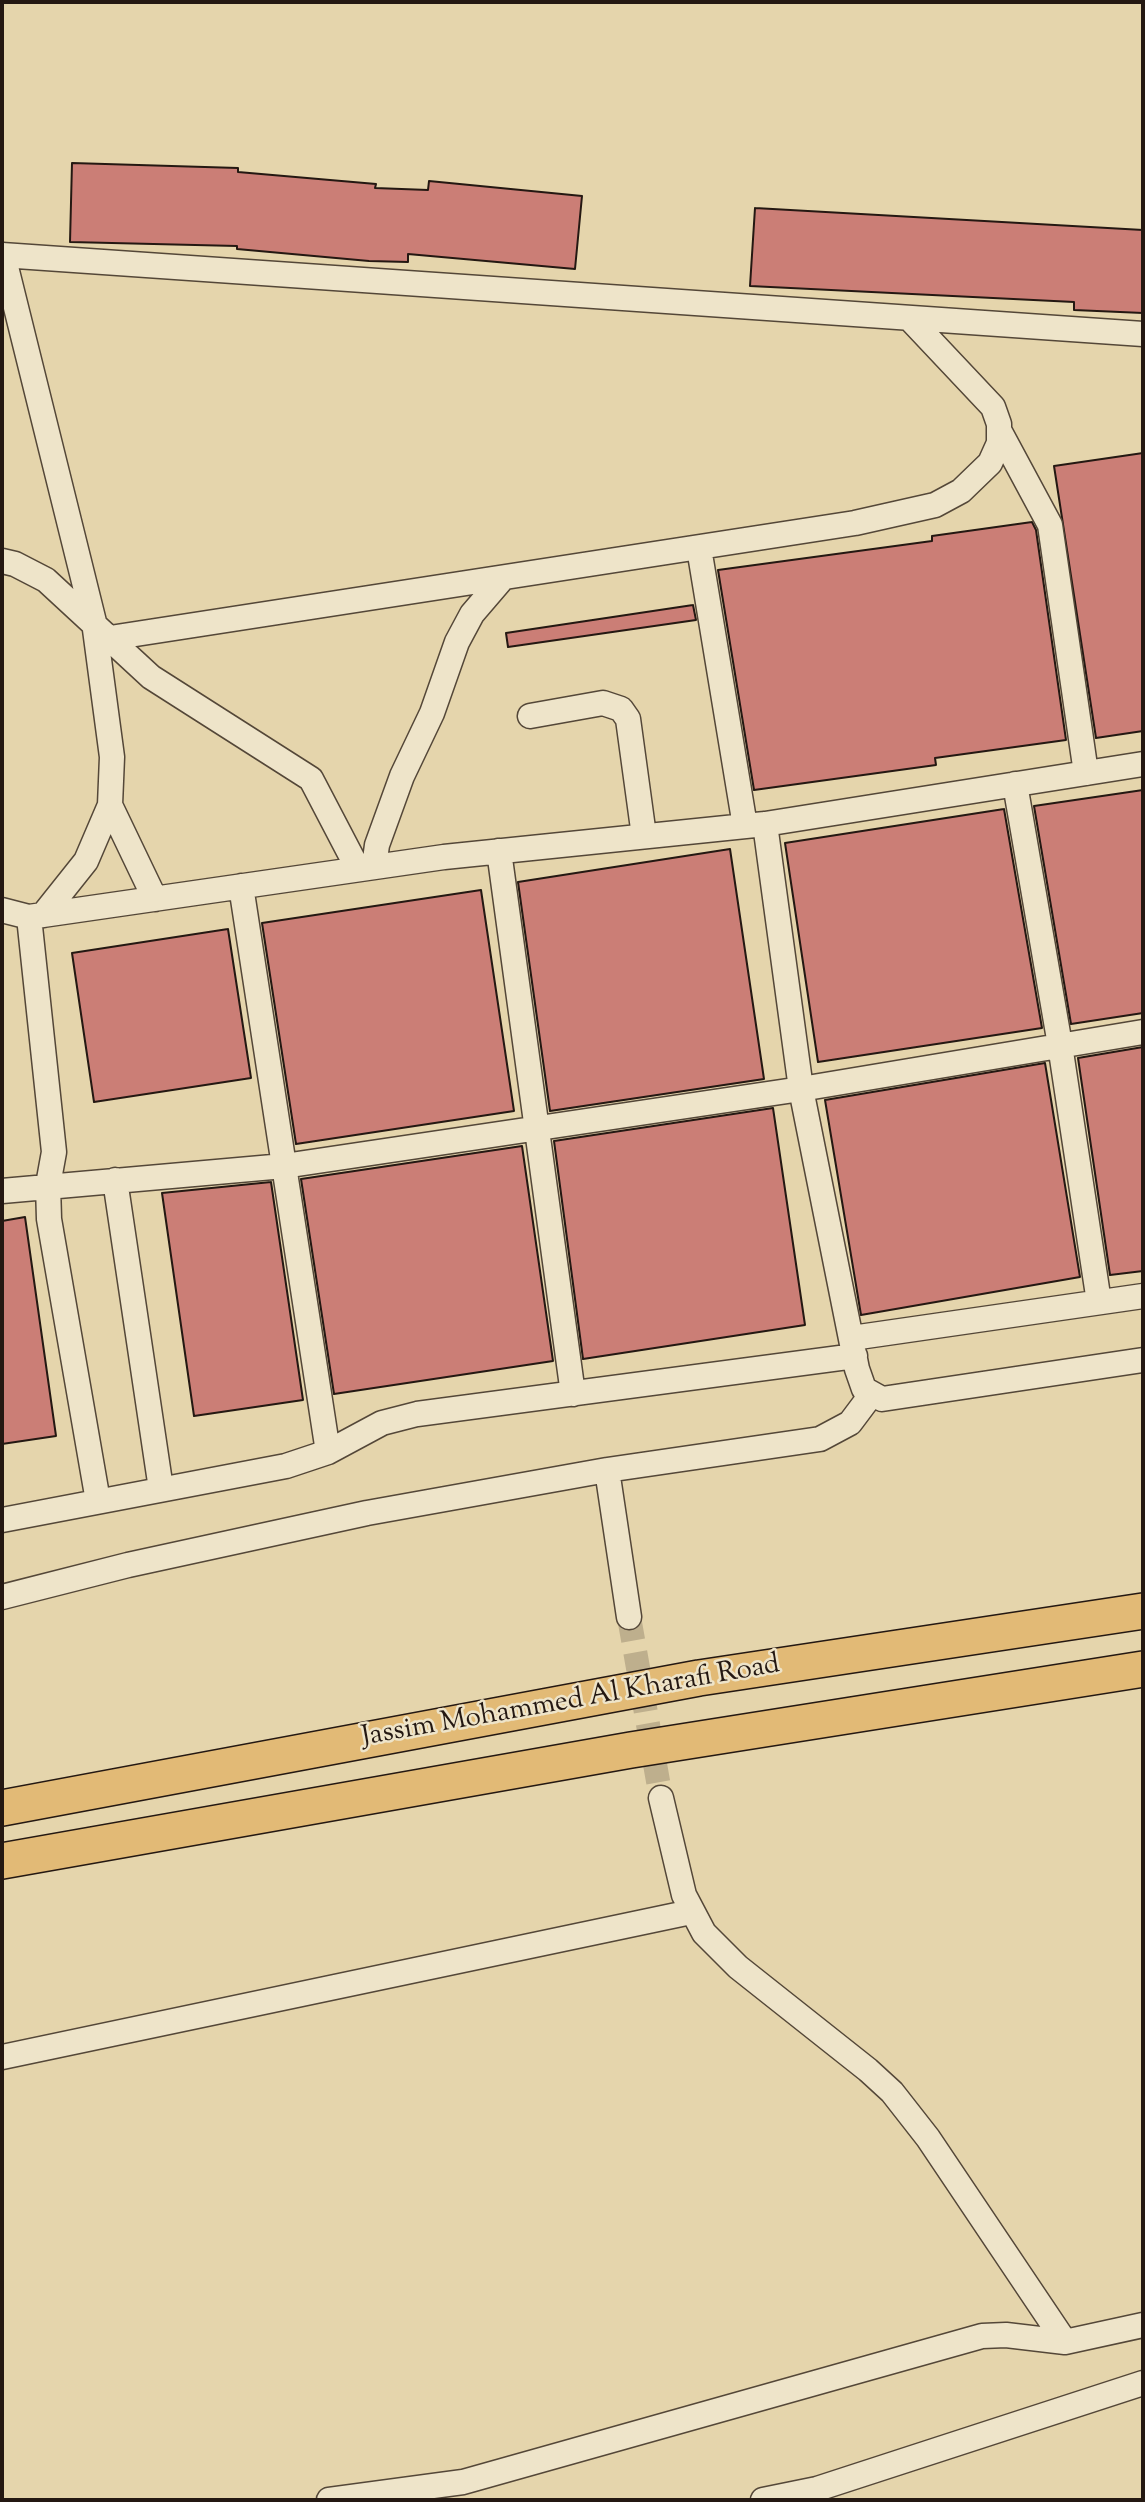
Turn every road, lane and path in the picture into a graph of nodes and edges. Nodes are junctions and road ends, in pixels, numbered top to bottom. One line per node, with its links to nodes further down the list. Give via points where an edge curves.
1 (2, 255): 2 (street); 8 (street)
2 (911, 320): 3 (street); 4 (street, via 993,407)
3 (1143, 334)
4 (1000, 432): 5 (street, via 990,463 961,491 935,505); 11 (street, via 1050,526)
5 (699, 548): 7 (street); 14 (street)
6 (2, 561): 8 (street, via 47,580)
7 (502, 579): 8 (street); 17 (street, via 472,614 457,642)
8 (102, 630): 13 (street, via 112,757); 17 (street, via 151,677 311,779)
9 (530, 716): 15 (street, via 603,704 621,709 629,726)
10 (1143, 764): 11 (street)
11 (1086, 773): 12 (street)
12 (1015, 784): 14 (street); 23 (street)
13 (110, 805): 19 (street); 21 (street, via 86,861)
14 (755, 825): 15 (street); 24 (street)
15 (644, 836): 16 (street)
16 (499, 851): 17 (street); 25 (street)
17 (366, 868): 18 (street)
18 (241, 886): 19 (street); 26 (street)
19 (155, 899): 21 (street)
20 (2, 910): 21 (street)
21 (36, 916): 28 (street, via 54,1152)
22 (1143, 1032): 23 (street)
23 (1060, 1045): 24 (street); 31 (street)
24 (801, 1089): 25 (street); 32 (street)
25 (538, 1128): 26 (street); 34 (street)
26 (284, 1167): 27 (street); 36 (street)
27 (115, 1180): 28 (street); 38 (street)
28 (48, 1185): 29 (street); 39 (street, via 49,1219)
29 (2, 1191)
30 (1143, 1296): 31 (street)
31 (1099, 1302): 32 (street)
32 (853, 1347): 34 (street); 35 (street, via 864,1389)
33 (1143, 1360): 35 (street, via 882,1399)
34 (573, 1394): 36 (street, via 400,1418)
35 (871, 1395): 37 (street, via 850,1423 820,1439)
36 (328, 1452): 38 (street, via 286,1466)
37 (607, 1471): 41 (street, via 260,1535); 44 (street)
38 (162, 1489): 39 (street)
39 (98, 1500): 40 (street)
40 (5, 1515)
41 (2, 1597)
42 (1143, 1600): 45 (highway)
43 (1143, 1611): 45 (highway, Jassim Mohammed Al Kharafi Road)
44 (629, 1617)
45 (1088, 1619): 50 (highway, Jassim Mohammed Al Kharafi Road, via 699,1678)
46 (1143, 1669): 47 (highway, Jassim Mohammed Al Kharafi Road)
47 (1042, 1685): 48 (highway); 51 (highway, Jassim Mohammed Al Kharafi Road, via 428,1784)
48 (1143, 1686)
49 (661, 1798): 52 (street)
50 (2, 1808)
51 (2, 1861)
52 (691, 1912): 53 (street); 55 (street, via 720,1951 898,2099)
53 (2, 2057)
54 (1143, 2325): 55 (street)
55 (1065, 2342): 57 (street, via 982,2336 463,2482)
56 (1143, 2383): 58 (street, via 817,2489)
57 (328, 2500)
58 (763, 2500)

